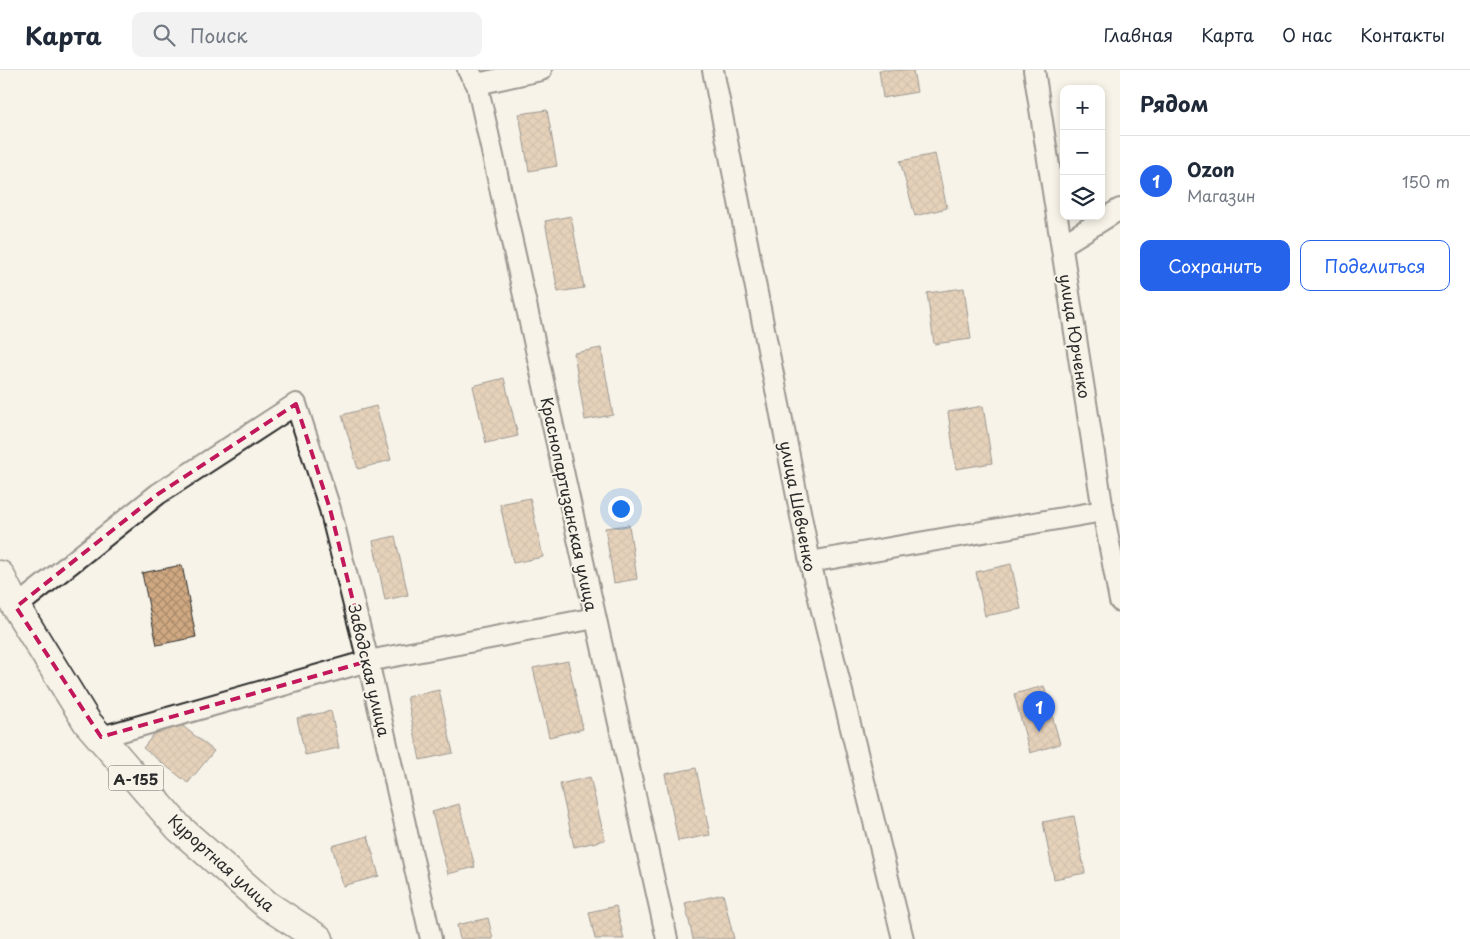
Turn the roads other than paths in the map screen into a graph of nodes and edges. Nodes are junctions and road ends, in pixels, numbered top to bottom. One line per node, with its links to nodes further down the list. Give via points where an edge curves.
1 (541, 70): 4 (street)
2 (713, 70): 8 (street, улица Шевченко)
3 (1034, 70): 6 (street, улица Юрченко)
4 (473, 77): 12 (street, Краснопартизанская улица)
5 (1120, 209): 6 (street)
6 (1062, 245): 7 (street, улица Юрченко)
7 (1103, 511): 8 (street); 10 (street, улица Юрченко)
8 (810, 562): 18 (street, улица Шевченко)
9 (0, 575): 11 (main road, Курортная улица / А-155)
10 (1120, 601)
11 (16, 607): 13 (street, Заводская улица, via 158,494 296,404 330,509); 14 (main road, Курортная улица / А-155, via 87,722)
12 (595, 618): 13 (street); 17 (street, Краснопартизанская улица)
13 (368, 661): 14 (street); 16 (street, Заводская улица)
14 (101, 738): 15 (main road, Курортная улица / А-155, via 179,828 268,905)
15 (319, 939)
16 (431, 939)
17 (667, 939)
18 (903, 939)

